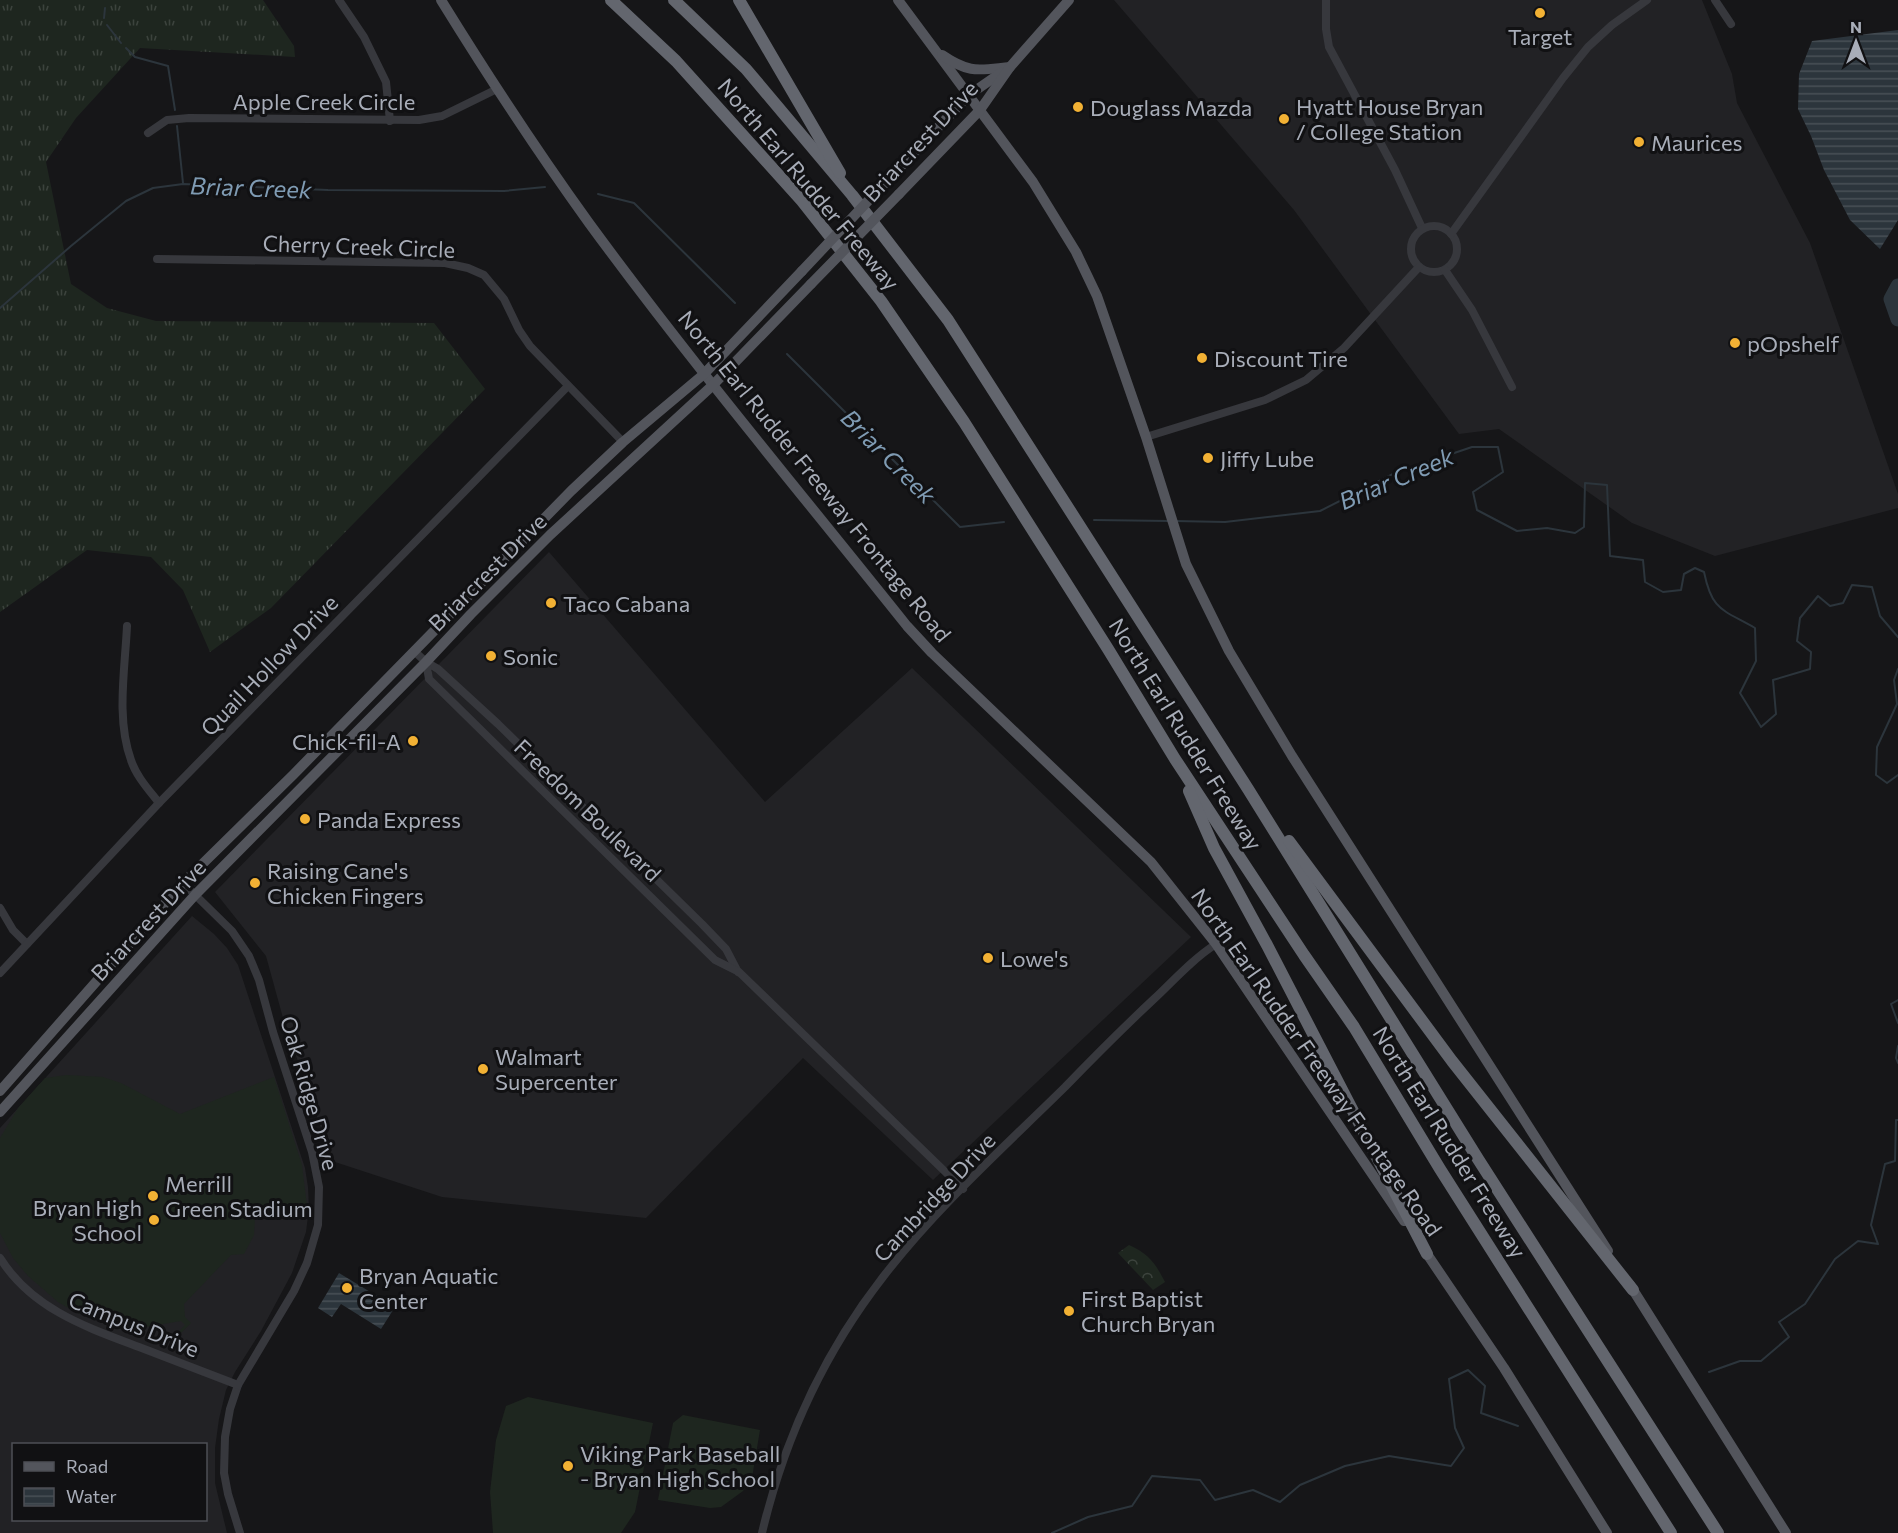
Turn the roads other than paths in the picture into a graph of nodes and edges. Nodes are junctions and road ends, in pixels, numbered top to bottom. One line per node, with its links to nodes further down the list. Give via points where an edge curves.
1 (339, 0): 17 (street, via 364,37 386,82)
2 (441, 0): 14 (main road, North Earl Rudder Freeway Frontage Road)
3 (611, 0): 34 (highway, North Earl Rudder Freeway, via 676,61 802,201 882,301 964,422)
4 (674, 0): 19 (highway, North Earl Rudder Freeway, via 746,69)
5 (739, 0): 19 (highway)
6 (898, 0): 12 (main road)
7 (1068, 0): 13 (main road, Briarcrest Drive)
8 (1326, 0): 20 (street, via 1329,47)
9 (1647, 0): 21 (street, via 1588,47)
10 (1715, 0): 11 (street)
11 (1731, 24)
12 (936, 51): 13 (main road, via 960,67); 15 (main road)
13 (1010, 67): 15 (main road, Briarcrest Drive); 16 (main road, Briarcrest Drive)
14 (497, 89): 17 (street, Apple Creek Circle, via 442,116); 25 (main road, North Earl Rudder Freeway Frontage Road, via 589,223)
15 (969, 95): 16 (main road); 25 (main road, Briarcrest Drive, bridge)
16 (980, 110): 26 (main road, Briarcrest Drive, bridge); 29 (main road, via 1033,182 1076,252 1097,296)
17 (390, 121): 18 (street, Apple Creek Circle, via 189,118 167,120)
18 (148, 133)
19 (852, 195): 37 (highway, North Earl Rudder Freeway, via 948,320)
20 (1422, 228): 21 (street, via 1435,225); 23 (street, via 1412,245)
21 (1450, 234): 24 (street, via 1456,242 1456,253 1454,264)
22 (157, 259): 27 (street, Cherry Creek Circle, via 445,263 468,268 484,275 495,286 530,346)
23 (1419, 267): 24 (street, via 1436,273); 29 (street, via 1344,348 1306,381 1265,400)
24 (1446, 270): 28 (street)
25 (704, 374): 26 (main road, North Earl Rudder Freeway Frontage Road); 30 (main road, Briarcrest Drive)
26 (713, 385): 33 (main road, Briarcrest Drive, via 550,535); 47 (main road, North Earl Rudder Freeway Frontage Road, via 907,626 1150,862)
27 (568, 386): 30 (street, Cherry Creek Circle); 38 (street, Quail Hollow Drive)
28 (1512, 387)
29 (1146, 437): 55 (main road, via 1186,564 1229,651)
30 (623, 442): 32 (main road, Briarcrest Drive)
31 (127, 626): 38 (street, via 123,716 126,741 131,762)
32 (414, 651): 33 (street, Freedom Boulevard); 42 (main road, Briarcrest Drive)
33 (426, 662): 35 (street, Freedom Boulevard); 36 (street, Freedom Boulevard, via 429,679); 44 (main road, Briarcrest Drive)
34 (1175, 759): 53 (highway, via 1214,848); 60 (highway, North Earl Rudder Freeway, via 1354,1027)
35 (540, 765): 36 (street); 39 (street, Freedom Boulevard)
36 (529, 777): 40 (street, Freedom Boulevard)
37 (1248, 789): 55 (highway, via 1452,1061); 61 (highway, North Earl Rudder Freeway, via 1478,1159)
38 (159, 803): 46 (street, Quail Hollow Drive)
39 (594, 819): 40 (street); 41 (street, Freedom Boulevard)
40 (583, 831): 43 (street, Freedom Boulevard)
41 (658, 881): 43 (street); 48 (street, Freedom Boulevard, via 726,950)
42 (183, 883): 44 (street, Oak Ridge Drive); 50 (main road, Briarcrest Drive)
43 (646, 892): 48 (street, Freedom Boulevard, via 716,960)
44 (195, 895): 51 (main road, Briarcrest Drive); 56 (street, Oak Ridge Drive, via 238,939 253,965 312,1152 319,1187 318,1225 308,1263)
45 (0, 908): 46 (street)
46 (27, 944): 49 (street, Quail Hollow Drive)
47 (1216, 944): 52 (street, Cambridge Drive, via 1119,1032); 53 (main road, North Earl Rudder Freeway Frontage Road)
48 (739, 972): 52 (street, Freedom Boulevard)
49 (0, 973)
50 (0, 1091)
51 (0, 1112)
52 (963, 1190): 58 (street, Cambridge Drive, via 883,1276 850,1324 815,1384 790,1440)
53 (1427, 1254): 59 (main road, North Earl Rudder Freeway Frontage Road)
54 (0, 1258): 56 (street, Campus Drive, via 22,1287 56,1313)
55 (1633, 1290): 62 (main road)
56 (238, 1384): 57 (street, Oak Ridge Drive, via 228,1421 223,1465)
57 (240, 1533)
58 (762, 1533)
59 (1607, 1533)
60 (1671, 1533)
61 (1718, 1533)
62 (1786, 1533)

